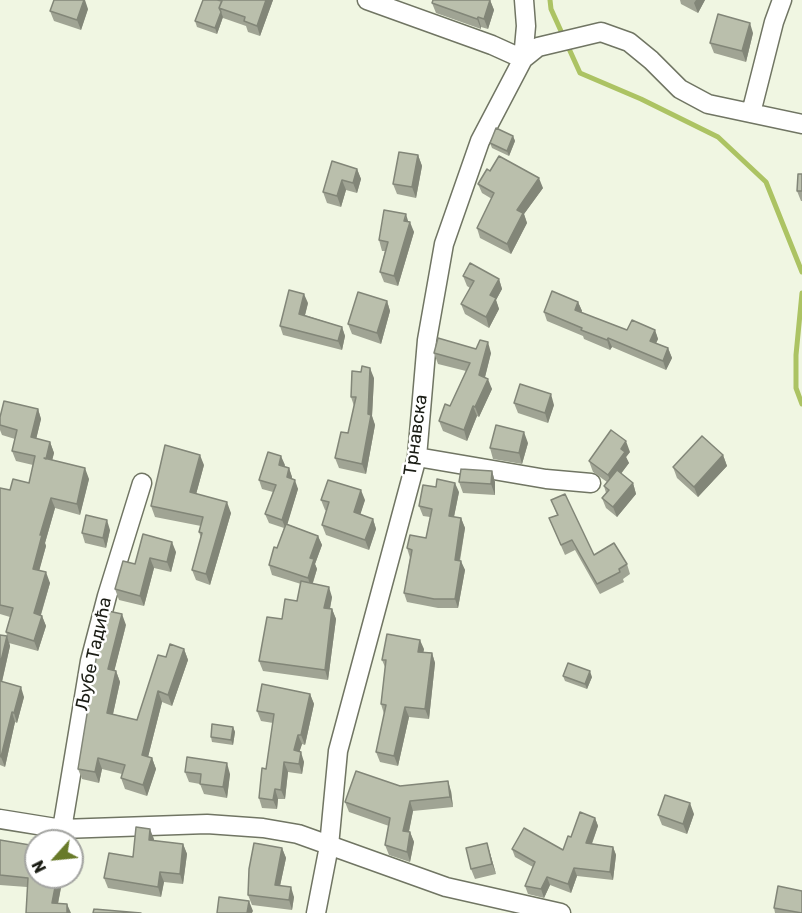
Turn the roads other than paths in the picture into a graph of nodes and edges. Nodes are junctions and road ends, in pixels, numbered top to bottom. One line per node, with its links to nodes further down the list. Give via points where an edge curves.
1 (367, 0): 4 (street)
2 (524, 0): 4 (street, Трнавска)
3 (782, 0): 5 (street)
4 (523, 59): 5 (street, via 538,47 601,32 629,42 680,89 708,104); 7 (street, Трнавска, via 480,141 444,244 427,340)
5 (751, 113): 6 (street)
6 (802, 124)
7 (417, 457): 9 (street); 12 (street, Трнавска, via 338,751)
8 (142, 483): 11 (street, Љубе Тадића, via 90,661)
9 (591, 483)
10 (0, 819): 11 (street)
11 (62, 829): 12 (street, via 207,824 298,834)
12 (329, 846): 13 (street, Трнавска); 14 (street, via 446,887)
13 (316, 913)
14 (561, 913)

